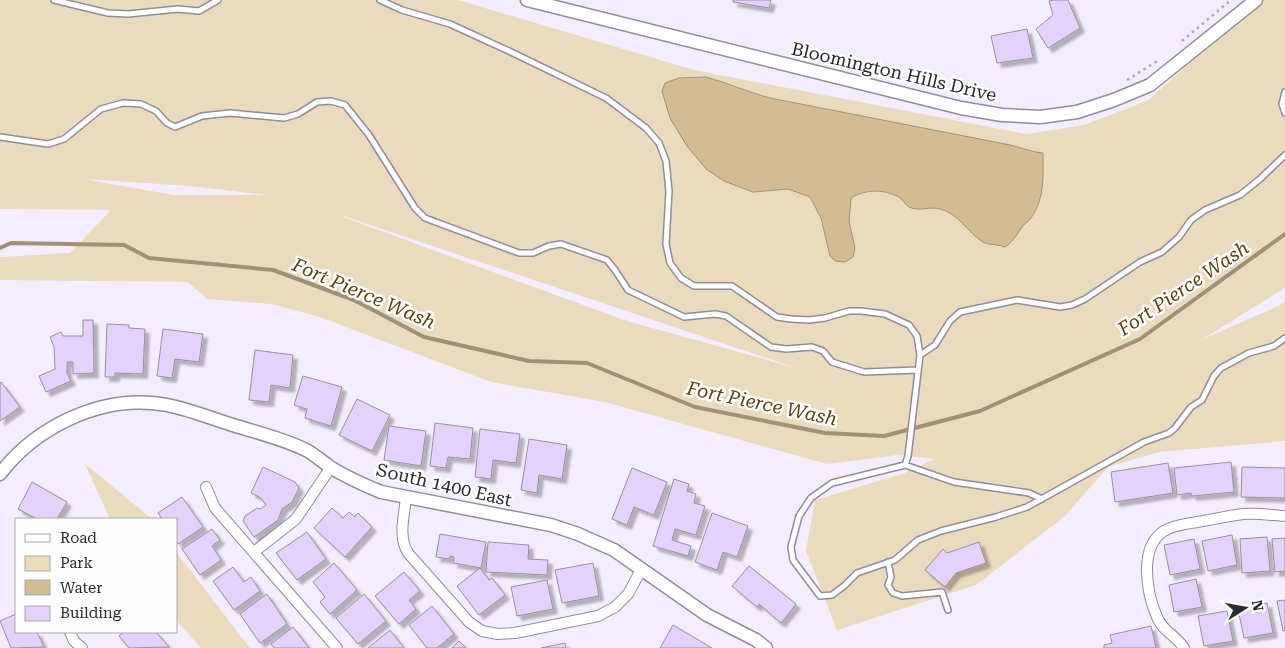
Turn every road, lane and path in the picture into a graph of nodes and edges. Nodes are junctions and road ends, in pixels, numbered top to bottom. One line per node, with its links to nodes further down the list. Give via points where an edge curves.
1 (54, 0): 2 (lane, via 108,13 128,14 178,9 199,11)
2 (218, 0)
3 (380, 0): 15 (lane, via 450,24 528,60 606,98 646,128 659,143 666,161 669,191 666,244 670,263 682,278 694,286 732,286 777,317 791,320 825,318 849,311 885,314 909,325 917,336)
4 (527, 0): 6 (street, Bloomington Hills Drive, via 961,108 1040,117 1078,112 1150,85)
5 (1231, 0): 7 (path)
6 (1256, 0)
7 (1178, 45)
8 (1163, 58): 9 (path)
9 (1123, 82)
10 (1285, 92): 11 (lane, via 1282,104)
11 (1285, 112)
12 (0, 137): 16 (lane, via 48,144 64,139 101,109 123,103 141,104 156,111 175,127 202,116 230,113 284,118 298,114 317,102 331,101 345,105 352,112 415,208 425,218 519,254 561,244 607,260 628,290 684,317 726,316 771,347 812,347 823,351 832,362 864,372)
13 (1285, 155): 15 (lane, via 1240,194 1191,220 1179,237 1162,252 1140,262 1085,299 1060,307 1017,300 960,312 950,321 935,345)
14 (1285, 338): 22 (lane, via 1274,346 1249,353 1220,368 1202,400 1191,407 1169,433 1144,442)
15 (920, 354): 16 (lane)
16 (918, 370): 17 (lane)
17 (905, 466): 22 (lane, via 954,482 1029,492); 25 (lane, via 832,483 810,498 799,516 791,547 793,560 820,596 832,595 857,573)
18 (331, 467): 19 (street, South 1400 East, via 292,444 181,409 130,402 104,407 51,428 29,444); 21 (street, South 1400 East, via 381,492); 24 (street, via 296,518)
19 (0, 474)
20 (206, 488): 24 (street, via 215,508)
21 (406, 498): 26 (street, South 1400 East, via 551,525 614,550); 26 (street, via 403,544 469,622 482,631 515,634 598,616 615,607 628,594)
22 (1042, 499): 25 (lane, via 1027,507 918,540 895,560)
23 (1285, 516): 32 (street, via 1241,514 1176,526 1163,531 1154,540 1146,569 1151,600 1163,628)
24 (254, 552): 30 (street)
25 (888, 562): 27 (lane, via 891,577 888,585 893,593 902,596 942,592)
26 (641, 570): 31 (street, South 1400 East, via 707,615)
27 (948, 610)
28 (70, 633): 29 (street)
29 (82, 648)
30 (337, 648)
31 (766, 648)
32 (1184, 648)

